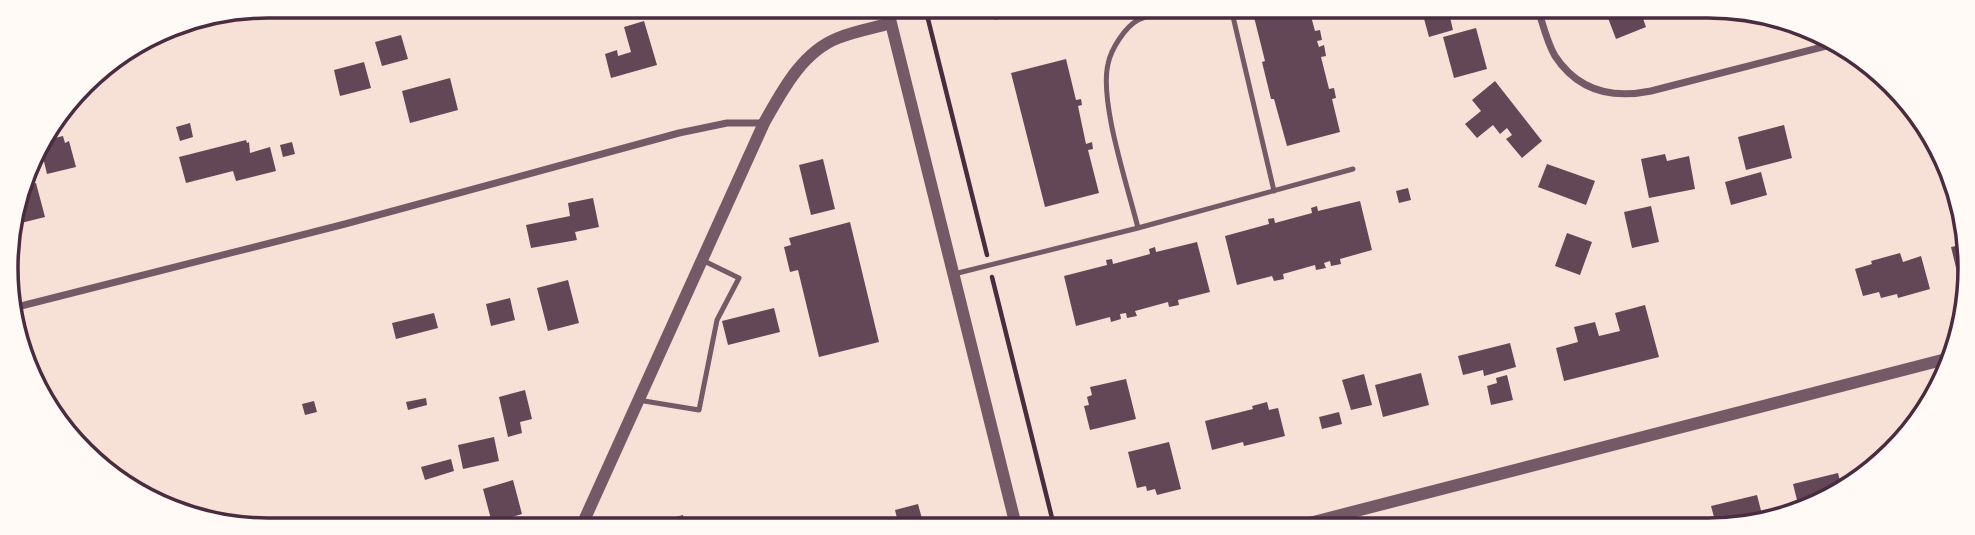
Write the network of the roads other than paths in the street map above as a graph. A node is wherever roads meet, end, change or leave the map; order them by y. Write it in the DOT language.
graph roads {
  1 [pos="890,18"];
  2 [pos="1145,18"];
  3 [pos="1233,18"];
  4 [pos="1541,18"];
  5 [pos="891,23"];
  6 [pos="1824,46"];
  7 [pos="764,123"];
  8 [pos="1353,170"];
  9 [pos="1274,191"];
  10 [pos="1138,228"];
  11 [pos="702,260"];
  12 [pos="954,274"];
  13 [pos="21,306"];
  14 [pos="1939,361"];
  15 [pos="638,400"];
  16 [pos="586,518"];
  17 [pos="1014,518"];
  18 [pos="1329,518"];
  1 -- 5 [label="street"];
  2 -- 10 [label="lane"];
  3 -- 9 [label="lane"];
  4 -- 6 [label="street"];
  5 -- 7 [label="street"];
  5 -- 12 [label="street"];
  7 -- 11 [label="street"];
  7 -- 13 [label="street"];
  8 -- 9 [label="lane"];
  9 -- 10 [label="lane"];
  10 -- 12 [label="lane"];
  11 -- 15 [label="street"];
  11 -- 15 [label="lane"];
  12 -- 17 [label="street"];
  14 -- 18 [label="street"];
  15 -- 16 [label="street"];
}
